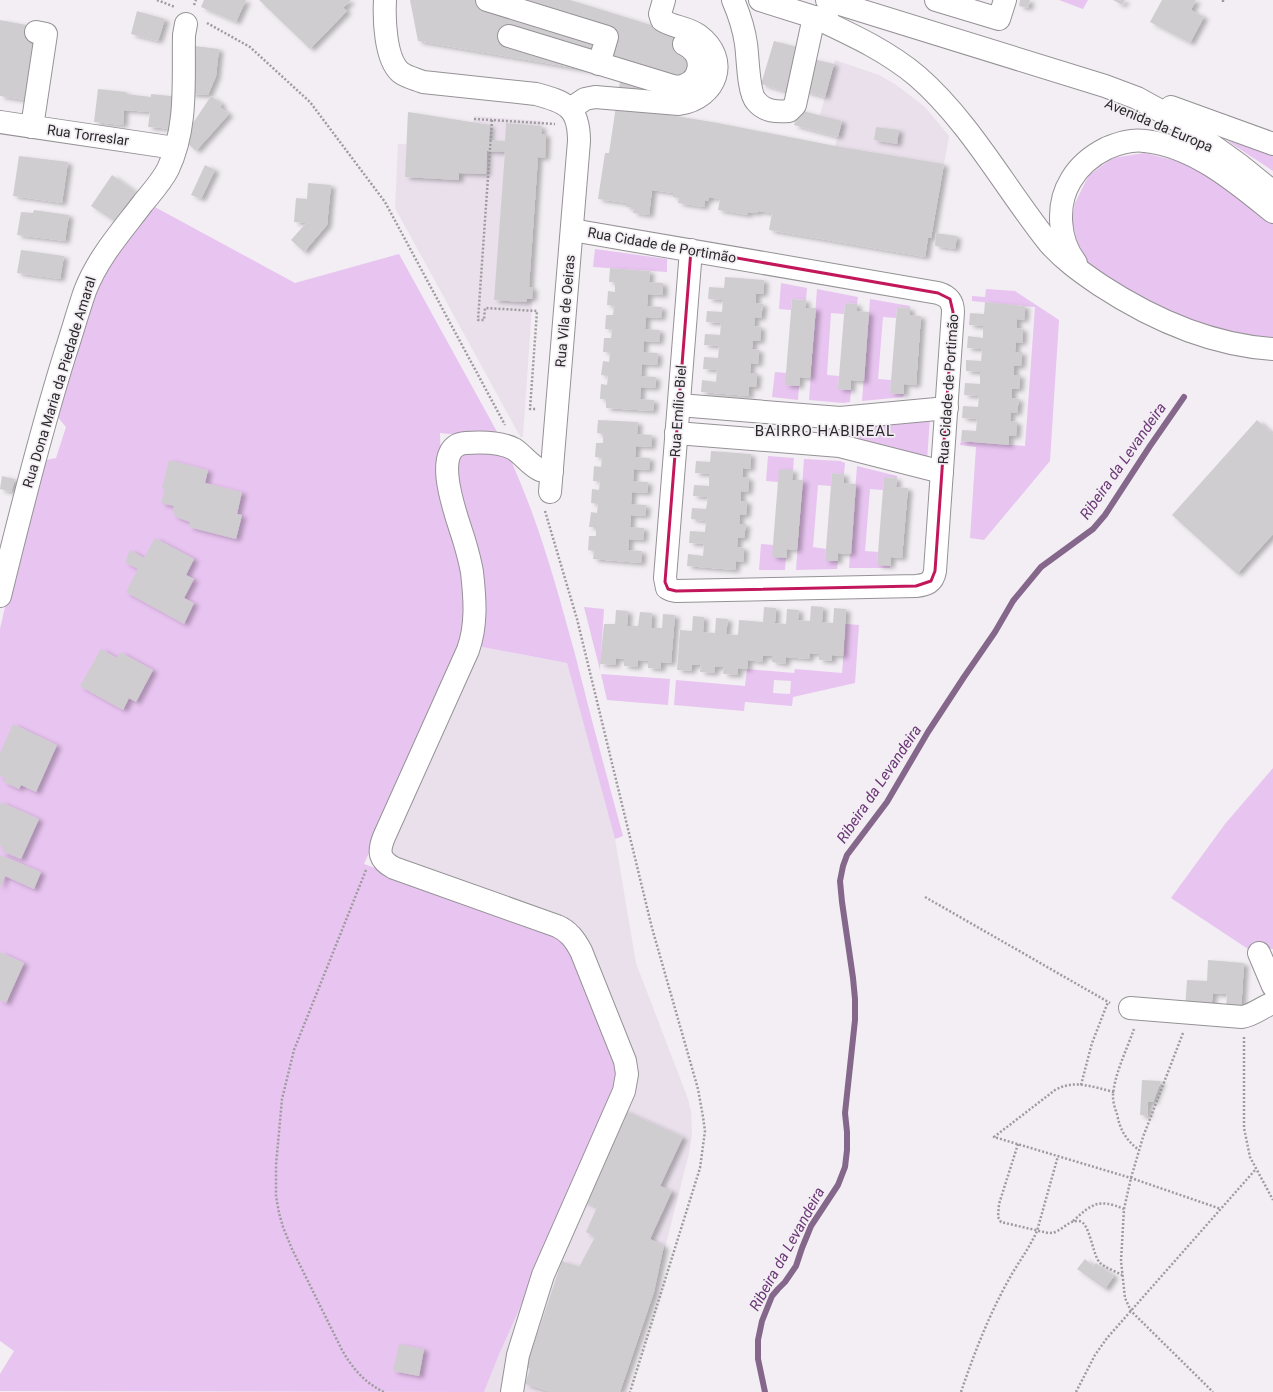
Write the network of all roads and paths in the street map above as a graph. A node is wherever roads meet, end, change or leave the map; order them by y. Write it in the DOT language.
graph roads {
  1 [pos="157,0"];
  2 [pos="487,0"];
  3 [pos="664,0"];
  4 [pos="733,0"];
  5 [pos="760,0"];
  6 [pos="828,0"];
  7 [pos="936,0"];
  8 [pos="383,4"];
  9 [pos="1002,10"];
  10 [pos="814,17"];
  11 [pos="189,18"];
  12 [pos="36,32"];
  13 [pos="508,36"];
  14 [pos="684,44"];
  15 [pos="599,64"];
  16 [pos="1105,86"];
  17 [pos="570,109"];
  18 [pos="474,119"];
  19 [pos="492,120"];
  20 [pos="0,122"];
  21 [pos="555,124"];
  22 [pos="32,127"];
  23 [pos="1273,144"];
  24 [pos="175,148"];
  25 [pos="1220,152"];
  26 [pos="1273,192"];
  27 [pos="1273,212"];
  28 [pos="572,230"];
  29 [pos="690,250"];
  30 [pos="1098,284"];
  31 [pos="1273,349"];
  32 [pos="679,405"];
  33 [pos="947,408"];
  34 [pos="557,411"];
  35 [pos="506,426"];
  36 [pos="676,433"];
  37 [pos="942,472"];
  38 [pos="549,490"];
  39 [pos="665,573"];
  40 [pos="0,596"];
  41 [pos="380,853"];
  42 [pos="925,897"];
  43 [pos="1259,954"];
  44 [pos="1273,986"];
  45 [pos="1108,1002"];
  46 [pos="1273,1003"];
  47 [pos="1136,1009"];
  48 [pos="1190,1014"];
  49 [pos="1244,1016"];
  50 [pos="1081,1085"];
  51 [pos="1114,1092"];
  52 [pos="1018,1144"];
  53 [pos="1139,1150"];
  54 [pos="1058,1156"];
  55 [pos="1256,1169"];
  56 [pos="1131,1178"];
  57 [pos="1273,1200"];
  58 [pos="1124,1209"];
  59 [pos="1221,1209"];
  60 [pos="1072,1222"];
  61 [pos="1036,1231"];
  62 [pos="1122,1275"];
  63 [pos="1131,1311"];
  64 [pos="384,1392"];
  65 [pos="512,1392"];
  66 [pos="630,1392"];
  67 [pos="961,1392"];
  68 [pos="1076,1392"];
  69 [pos="1212,1392"];
  1 -- 11 [label="path"];
  2 -- 15 [label="street"];
  3 -- 17 [label="street"];
  4 -- 10 [label="street"];
  5 -- 10 [label="street, Avenida da Europa"];
  6 -- 16 [label="street, Avenida da Europa"];
  7 -- 9 [label="street"];
  8 -- 17 [label="street"];
  10 -- 25 [label="street, Avenida da Europa"];
  10 -- 30 [label="street"];
  11 -- 24 [label="street, Rua Dona Maria da Piedade Amaral"];
  11 -- 35 [label="path"];
  12 -- 22 [label="street"];
  13 -- 15 [label="street"];
  14 -- 15 [label="street"];
  16 -- 23 [label="street"];
  16 -- 25 [label="street, Avenida da Europa"];
  17 -- 28 [label="street, Rua Vila de Oeiras"];
  18 -- 19 [label="path"];
  19 -- 21 [label="path"];
  19 -- 34 [label="path"];
  20 -- 22 [label="street, Rua Torreslar"];
  22 -- 24 [label="street, Rua Torreslar"];
  24 -- 40 [label="street, Rua Dona Maria da Piedade Amaral"];
  25 -- 26 [label="street"];
  27 -- 30 [label="street"];
  28 -- 29 [label="street, Rua Cidade de Portimão"];
  28 -- 34 [label="street, Rua Vila de Oeiras"];
  29 -- 32 [label="street, Rua Emílio Biel"];
  29 -- 33 [label="street, Rua Cidade de Portimão"];
  30 -- 31 [label="street"];
  32 -- 33 [label="street"];
  32 -- 36 [label="street, Rua Emílio Biel"];
  33 -- 37 [label="street, Rua Cidade de Portimão"];
  34 -- 38 [label="street, Rua Vila de Oeiras"];
  36 -- 37 [label="street"];
  36 -- 39 [label="street, Rua Emílio Biel"];
  37 -- 39 [label="street, Rua Cidade de Portimão"];
  38 -- 41 [label="street"];
  38 -- 66 [label="path"];
  41 -- 64 [label="path"];
  41 -- 65 [label="street"];
  42 -- 45 [label="path"];
  43 -- 44 [label="street"];
  45 -- 47 [label="path"];
  45 -- 50 [label="path"];
  46 -- 49 [label="street"];
  47 -- 48 [label="street"];
  47 -- 51 [label="path"];
  48 -- 49 [label="street"];
  48 -- 53 [label="path"];
  49 -- 55 [label="path"];
  50 -- 51 [label="path"];
  50 -- 52 [label="path"];
  51 -- 53 [label="path"];
  52 -- 54 [label="path"];
  52 -- 61 [label="path"];
  53 -- 56 [label="path"];
  54 -- 56 [label="path"];
  54 -- 61 [label="path"];
  55 -- 57 [label="path"];
  55 -- 59 [label="path"];
  56 -- 58 [label="path"];
  56 -- 59 [label="path"];
  58 -- 60 [label="path"];
  58 -- 62 [label="path"];
  59 -- 63 [label="path"];
  60 -- 61 [label="path"];
  60 -- 62 [label="path"];
  61 -- 67 [label="path"];
  62 -- 63 [label="path"];
  63 -- 68 [label="path"];
  63 -- 69 [label="path"];
}
